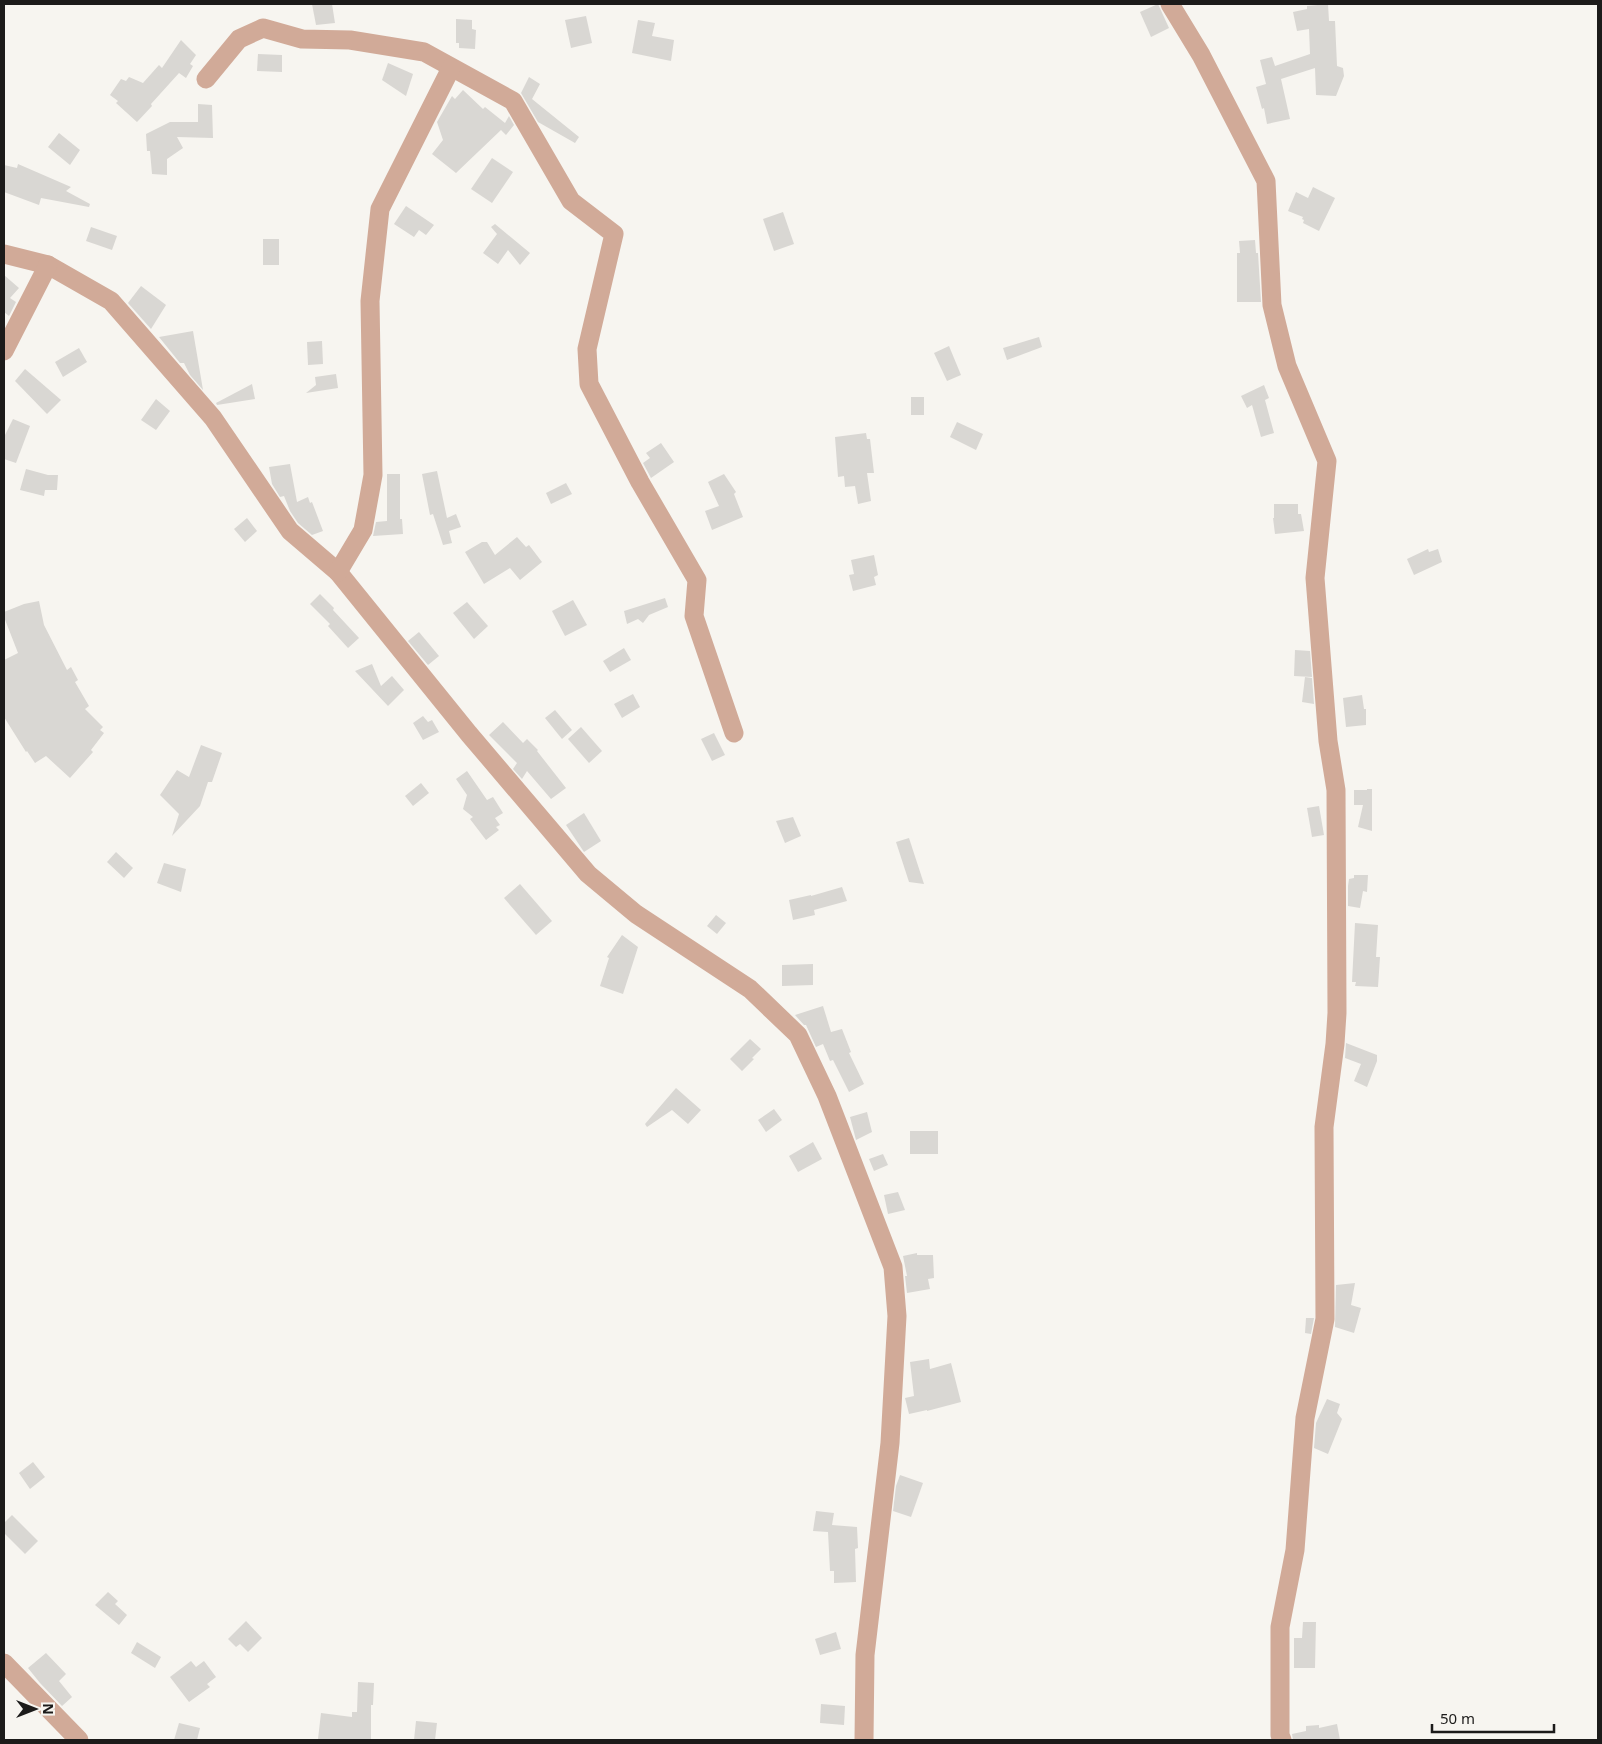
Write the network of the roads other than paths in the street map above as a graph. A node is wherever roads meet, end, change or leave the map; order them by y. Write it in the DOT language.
graph roads {
  1 [pos="1170,4"];
  2 [pos="451,68"];
  3 [pos="206,79"];
  4 [pos="4,254"];
  5 [pos="48,265"];
  6 [pos="4,351"];
  7 [pos="338,572"];
  8 [pos="734,733"];
  9 [pos="4,1663"];
  10 [pos="79,1740"];
  11 [pos="864,1740"];
  12 [pos="1282,1740"];
  1 -- 12 [label="street"];
  2 -- 3 [label="street"];
  2 -- 7 [label="street"];
  2 -- 8 [label="street"];
  4 -- 5 [label="street"];
  5 -- 6 [label="street"];
  5 -- 7 [label="street"];
  7 -- 11 [label="street"];
  9 -- 10 [label="street"];
}
